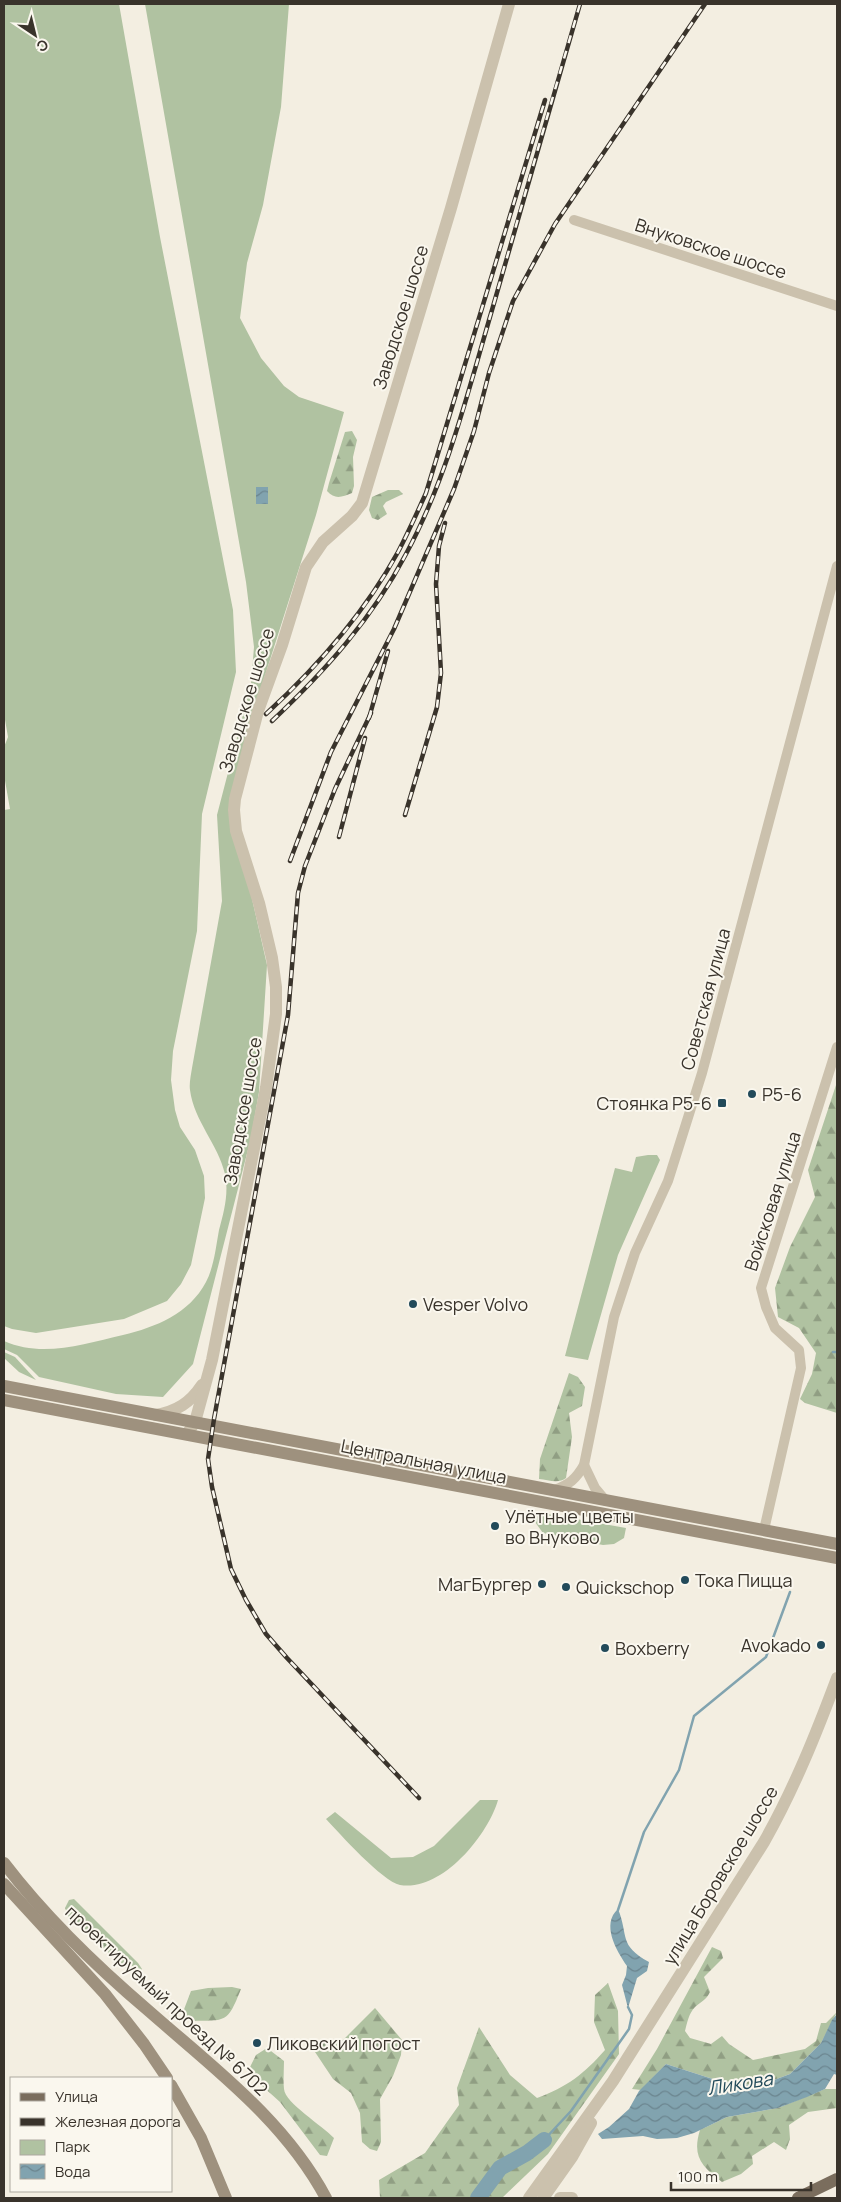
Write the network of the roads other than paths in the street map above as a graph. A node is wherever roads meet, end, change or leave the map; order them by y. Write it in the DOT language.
graph roads {
  1 [pos="509,4"];
  2 [pos="574,220"];
  3 [pos="837,306"];
  4 [pos="837,566"];
  5 [pos="837,1047"];
  6 [pos="208,1376"];
  7 [pos="4,1386"];
  8 [pos="4,1400"];
  9 [pos="156,1415"];
  10 [pos="195,1422"];
  11 [pos="185,1434"];
  12 [pos="584,1465"];
  13 [pos="553,1490"];
  14 [pos="606,1500"];
  15 [pos="764,1530"];
  16 [pos="837,1544"];
  17 [pos="837,1558"];
  18 [pos="837,1678"];
  19 [pos="4,1862"];
  20 [pos="4,1884"];
  21 [pos="166,2077"];
  22 [pos="613,2081"];
  23 [pos="172,2087"];
  24 [pos="837,2179"];
  25 [pos="226,2198"];
  26 [pos="326,2198"];
  27 [pos="528,2198"];
  28 [pos="543,2198"];
  29 [pos="560,2198"];
  30 [pos="572,2198"];
  31 [pos="798,2198"];
  1 -- 6 [label="street, Заводское шоссе"];
  2 -- 3 [label="street, Внуковское шоссе"];
  4 -- 12 [label="street, Советская улица"];
  5 -- 15 [label="street, Войсковая улица"];
  6 -- 9 [label="street"];
  6 -- 10 [label="street, Заводское шоссе"];
  7 -- 9 [label="main road, Центральная улица"];
  8 -- 11 [label="main road, Центральная улица"];
  9 -- 10 [label="main road, Центральная улица"];
  10 -- 11 [label="street, Заводское шоссе"];
  10 -- 13 [label="main road, Центральная улица"];
  11 -- 17 [label="main road, Центральная улица"];
  12 -- 13 [label="street, Советская улица"];
  12 -- 14 [label="street"];
  13 -- 14 [label="main road, Центральная улица"];
  14 -- 15 [label="main road, Центральная улица"];
  15 -- 16 [label="main road, Центральная улица"];
  18 -- 22 [label="street, улица Боровское шоссе"];
  19 -- 26 [label="main road, проектируемый проезд № 6702"];
  20 -- 21 [label="main road, проектируемый проезд № 6702"];
  22 -- 27 [label="street"];
  22 -- 28 [label="street"];
  23 -- 25 [label="main road"];
  24 -- 31 [label="main road"];
  29 -- 30 [label="street"];
}
